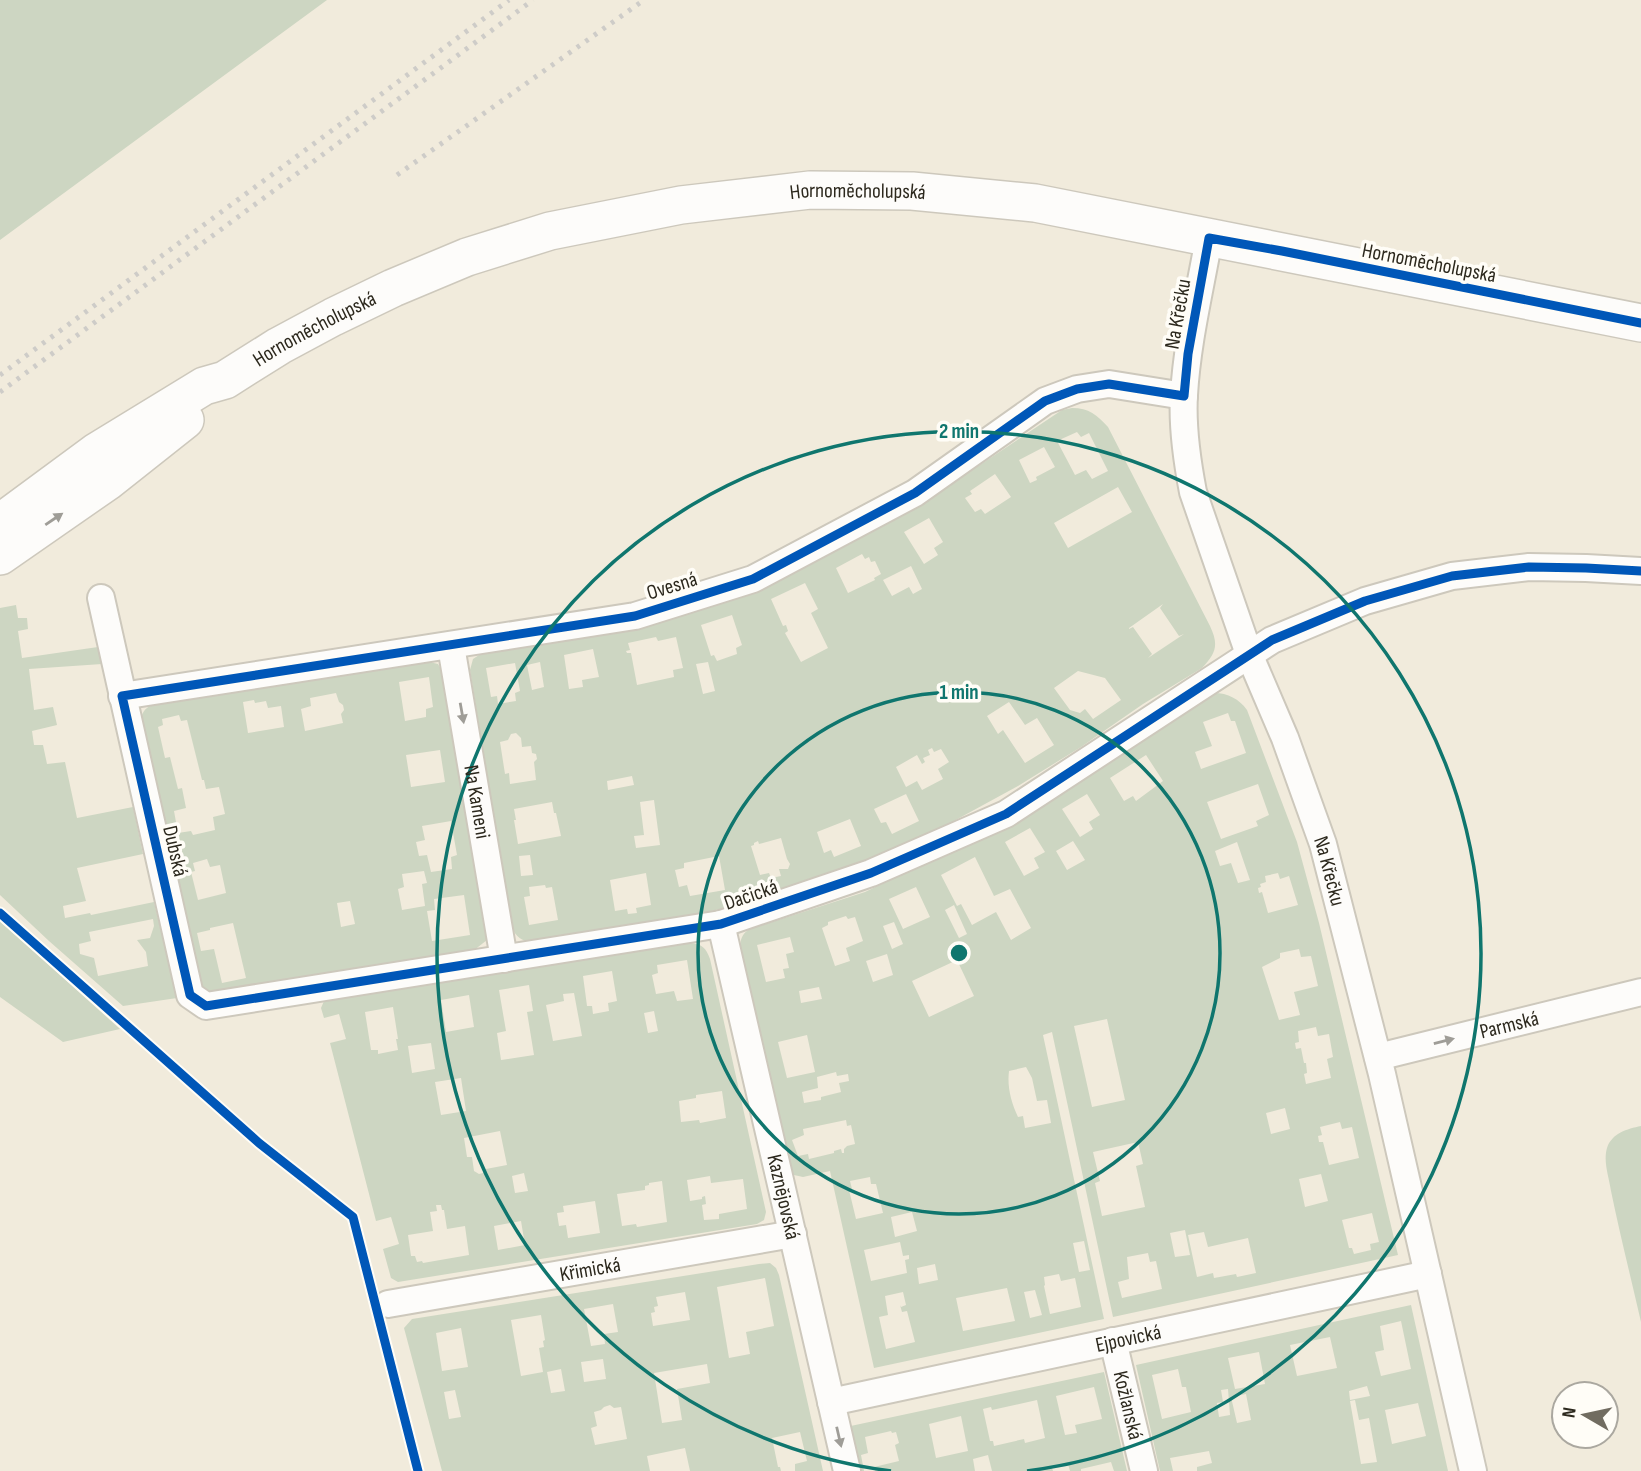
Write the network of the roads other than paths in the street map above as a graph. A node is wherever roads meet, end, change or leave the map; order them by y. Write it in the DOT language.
graph roads {
  1 [pos="1209,239"];
  2 [pos="1641,323"];
  3 [pos="225,380"];
  4 [pos="1184,396"];
  5 [pos="0,523"];
  6 [pos="0,556"];
  7 [pos="1641,571"];
  8 [pos="101,598"];
  9 [pos="451,646"];
  10 [pos="1249,654"];
  11 [pos="122,696"];
  12 [pos="721,923"];
  13 [pos="503,959"];
  14 [pos="1641,992"];
  15 [pos="206,1006"];
  16 [pos="1378,1056"];
  17 [pos="793,1234"];
  18 [pos="1428,1274"];
  19 [pos="387,1304"];
  20 [pos="1113,1341"];
  21 [pos="831,1402"];
  22 [pos="847,1471"];
  23 [pos="1144,1471"];
  24 [pos="1473,1471"];
  1 -- 2 [label="street, Hornoměcholupská"];
  1 -- 3 [label="street, Hornoměcholupská"];
  1 -- 4 [label="street, Na Křečku"];
  3 -- 5 [label="street, Hornoměcholupská"];
  6 -- 3 [label="street, Hornoměcholupská, one-way"];
  4 -- 9 [label="street, Ovesná"];
  4 -- 10 [label="street, Na Křečku"];
  7 -- 10 [label="street, Dačická"];
  8 -- 11 [label="street, Dubská"];
  9 -- 11 [label="street, Ovesná"];
  9 -- 13 [label="street, Na Kameni, one-way"];
  10 -- 12 [label="street, Dačická"];
  10 -- 16 [label="street, Na Křečku"];
  11 -- 15 [label="street, Dubská"];
  12 -- 13 [label="street, Dačická"];
  12 -- 17 [label="street, Kaznějovská"];
  13 -- 15 [label="street, Dačická"];
  16 -- 14 [label="street, Parmská, one-way"];
  16 -- 18 [label="street, Na Křečku"];
  17 -- 19 [label="street, Křimická"];
  17 -- 21 [label="street, Kaznějovská"];
  18 -- 20 [label="street, Ejpovická"];
  18 -- 24 [label="street, Na Křečku"];
  20 -- 21 [label="street, Ejpovická"];
  20 -- 23 [label="street, Kožlanská"];
  21 -- 22 [label="street, Kaznějovská, one-way"];
}
